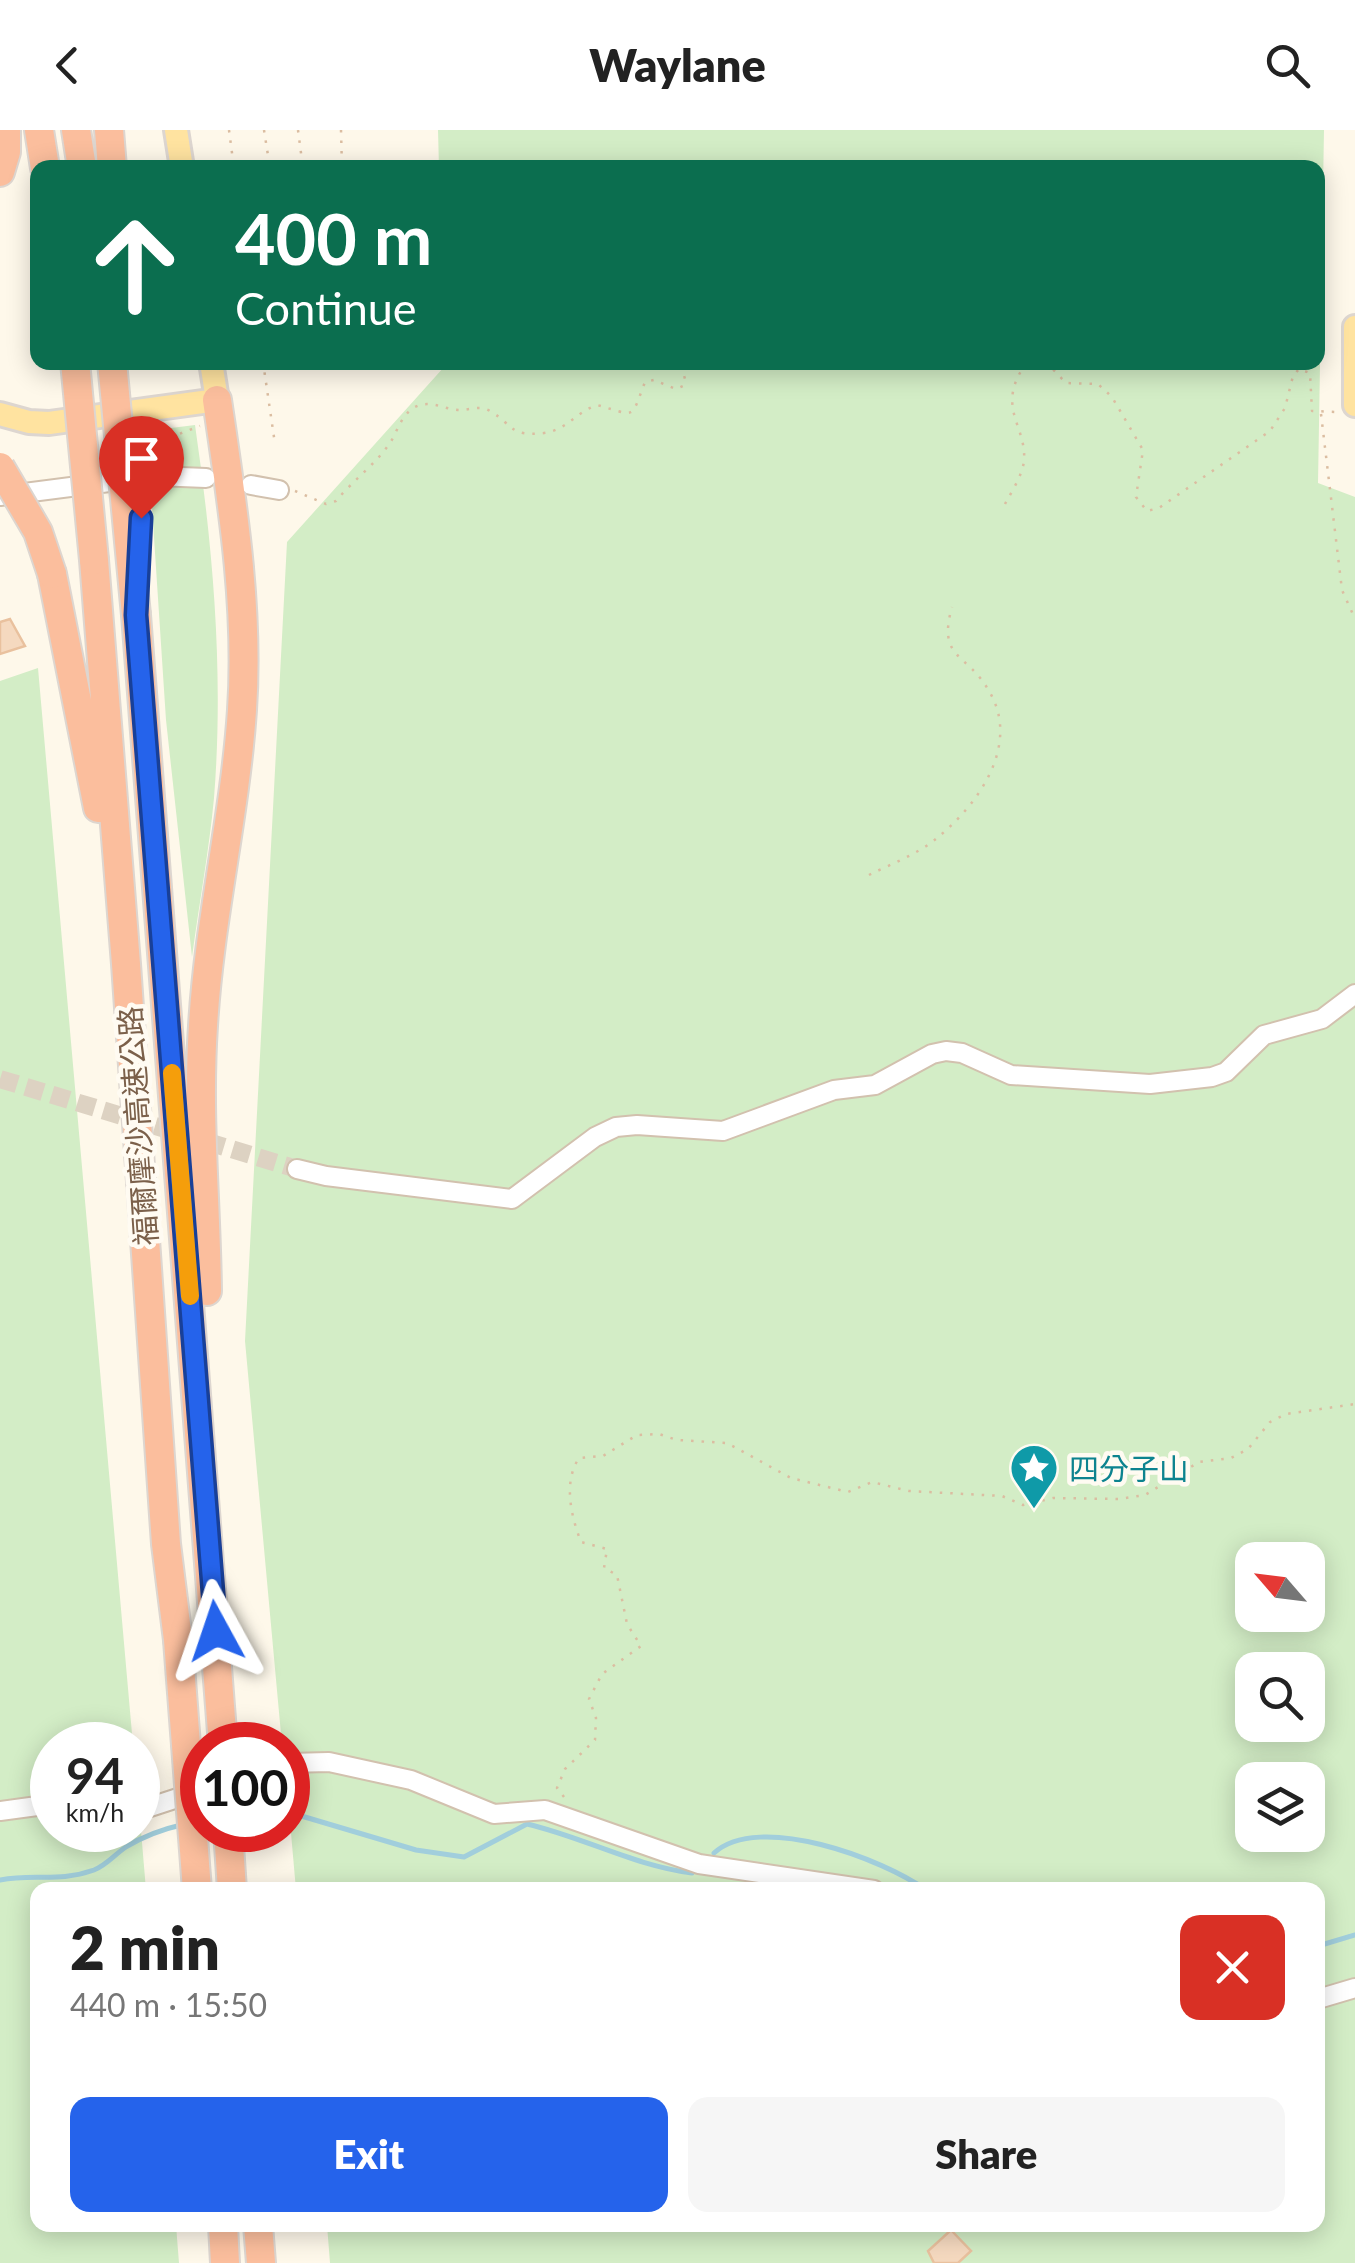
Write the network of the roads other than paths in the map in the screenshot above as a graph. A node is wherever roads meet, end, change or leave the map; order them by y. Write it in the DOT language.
graph roads {
  1 [pos="6,130"];
  2 [pos="39,130"];
  3 [pos="76,130"];
  4 [pos="108,130"];
  5 [pos="176,130"];
  6 [pos="44,160"];
  7 [pos="81,160"];
  8 [pos="111,160"];
  9 [pos="181,160"];
  10 [pos="0,172"];
  11 [pos="1355,327"];
  12 [pos="77,370"];
  13 [pos="113,370"];
  14 [pos="129,370"];
  15 [pos="213,370"];
  16 [pos="217,400"];
  17 [pos="1347,408"];
  18 [pos="0,414"];
  19 [pos="0,467"];
  20 [pos="206,478"];
  21 [pos="250,485"];
  22 [pos="278,490"];
  23 [pos="0,496"];
  24 [pos="136,615"];
  25 [pos="126,964"];
  26 [pos="1355,994"];
  27 [pos="297,1169"];
  28 [pos="207,1513"];
  29 [pos="222,1722"];
  30 [pos="310,1762"];
  31 [pos="30,1807"];
  32 [pos="0,1811"];
  33 [pos="229,1852"];
  34 [pos="197,1882"];
  35 [pos="231,1882"];
  36 [pos="820,1882"];
  37 [pos="1355,1988"];
  38 [pos="1325,1996"];
  39 [pos="223,2232"];
  40 [pos="259,2232"];
  41 [pos="225,2263"];
  42 [pos="261,2263"];
  1 -- 10 [label="highway"];
  2 -- 6 [label="highway"];
  3 -- 7 [label="highway"];
  4 -- 8 [label="highway"];
  5 -- 9 [label="main road"];
  11 -- 17 [label="main road"];
  12 -- 25 [label="highway, 福爾摩沙高速公路, bridge"];
  13 -- 24 [label="highway, 福爾摩沙高速公路, bridge"];
  14 -- 24 [label="highway, bridge"];
  15 -- 16 [label="main road"];
  16 -- 18 [label="main road"];
  16 -- 28 [label="highway"];
  19 -- 25 [label="highway, bridge"];
  20 -- 23 [label="lane"];
  21 -- 22 [label="lane"];
  24 -- 28 [label="highway, 福爾摩沙高速公路"];
  25 -- 34 [label="highway, 福爾摩沙高速公路, bridge"];
  26 -- 27 [label="lane"];
  28 -- 29 [label="highway, 福爾摩沙高速公路"];
  30 -- 36 [label="lane"];
  31 -- 32 [label="lane"];
  33 -- 35 [label="highway"];
  37 -- 38 [label="lane"];
  39 -- 41 [label="highway"];
  40 -- 42 [label="highway"];
}
